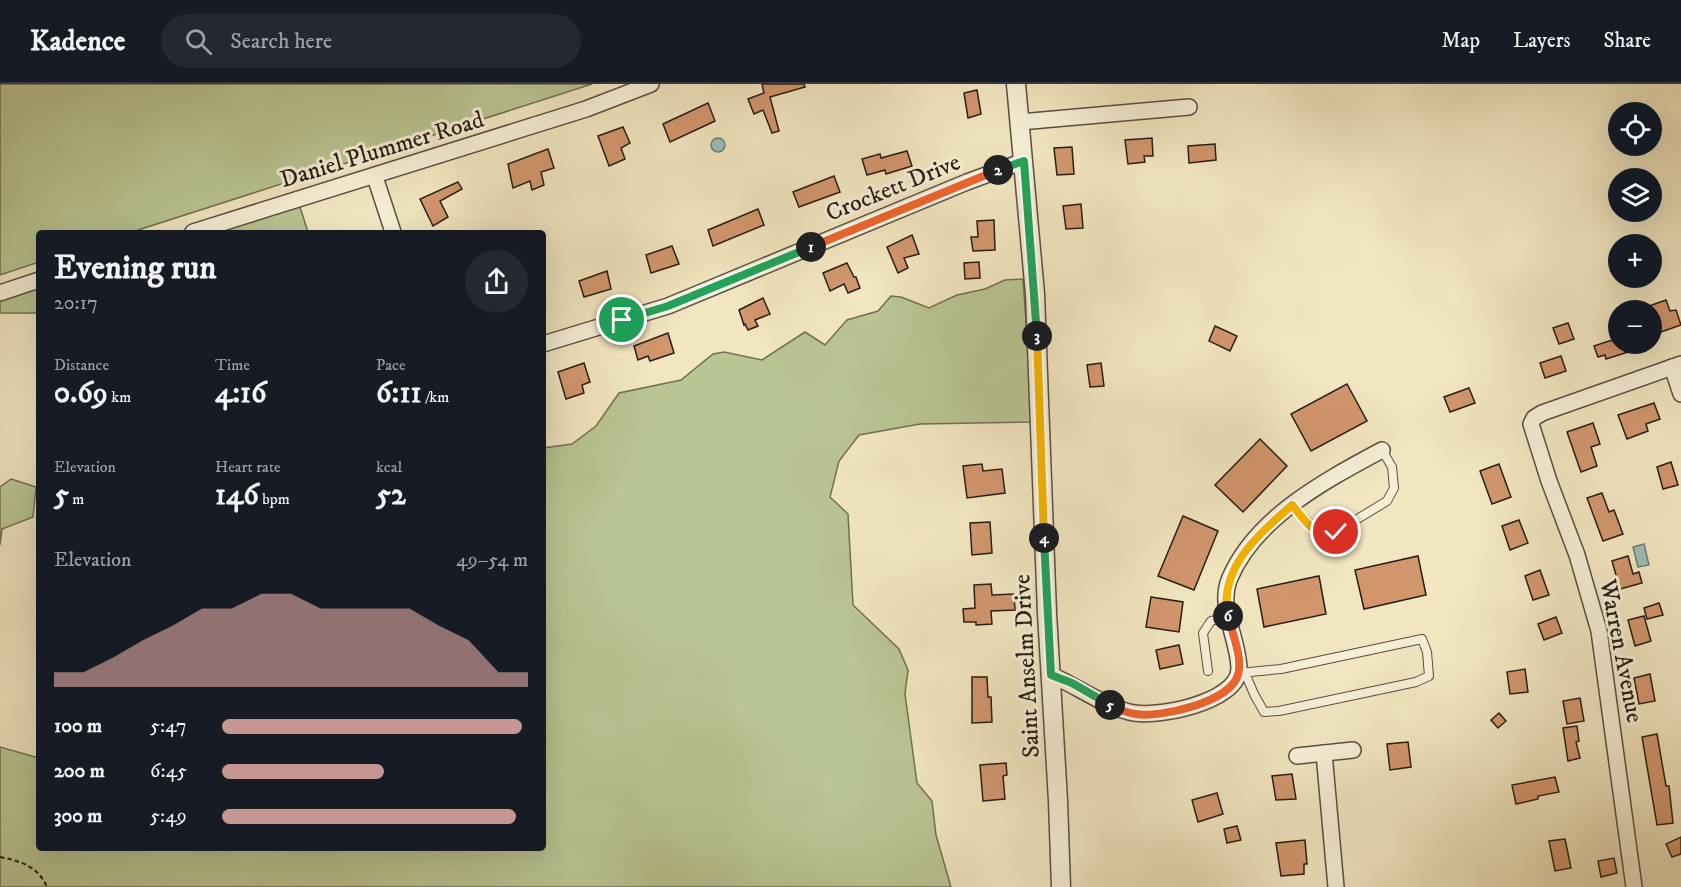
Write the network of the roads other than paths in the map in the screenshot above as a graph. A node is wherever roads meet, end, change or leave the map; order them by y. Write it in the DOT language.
graph roads {
  1 [pos="651,84"];
  2 [pos="1016,84"];
  3 [pos="1189,107"];
  4 [pos="1020,122"];
  5 [pos="1024,161"];
  6 [pos="375,177"];
  7 [pos="200,230"];
  8 [pos="392,230"];
  9 [pos="36,281"];
  10 [pos="0,292"];
  11 [pos="546,343"];
  12 [pos="1676,365"];
  13 [pos="1681,394"];
  14 [pos="1382,450"];
  15 [pos="1292,505"];
  16 [pos="1228,616"];
  17 [pos="1208,671"];
  18 [pos="1242,673"];
  19 [pos="1051,675"];
  20 [pos="1353,750"];
  21 [pos="1324,753"];
  22 [pos="1297,756"];
  23 [pos="1061,887"];
  24 [pos="1336,887"];
  25 [pos="1634,887"];
  1 -- 6 [label="street, Daniel Plummer Road"];
  2 -- 4 [label="street, Saint Anselm Drive"];
  3 -- 4 [label="street"];
  4 -- 5 [label="street, Saint Anselm Drive"];
  5 -- 11 [label="street, Crockett Drive"];
  5 -- 19 [label="street, Saint Anselm Drive"];
  6 -- 7 [label="street, Daniel Plummer Road"];
  6 -- 8 [label="street"];
  9 -- 10 [label="street"];
  12 -- 13 [label="street"];
  12 -- 25 [label="street, Warren Avenue"];
  14 -- 15 [label="street"];
  14 -- 15 [label="lane"];
  15 -- 16 [label="street"];
  16 -- 17 [label="lane"];
  16 -- 18 [label="street"];
  18 -- 18 [label="lane"];
  18 -- 19 [label="street"];
  19 -- 23 [label="street, Saint Anselm Drive"];
  20 -- 21 [label="street"];
  21 -- 22 [label="street"];
  21 -- 24 [label="street"];
}
